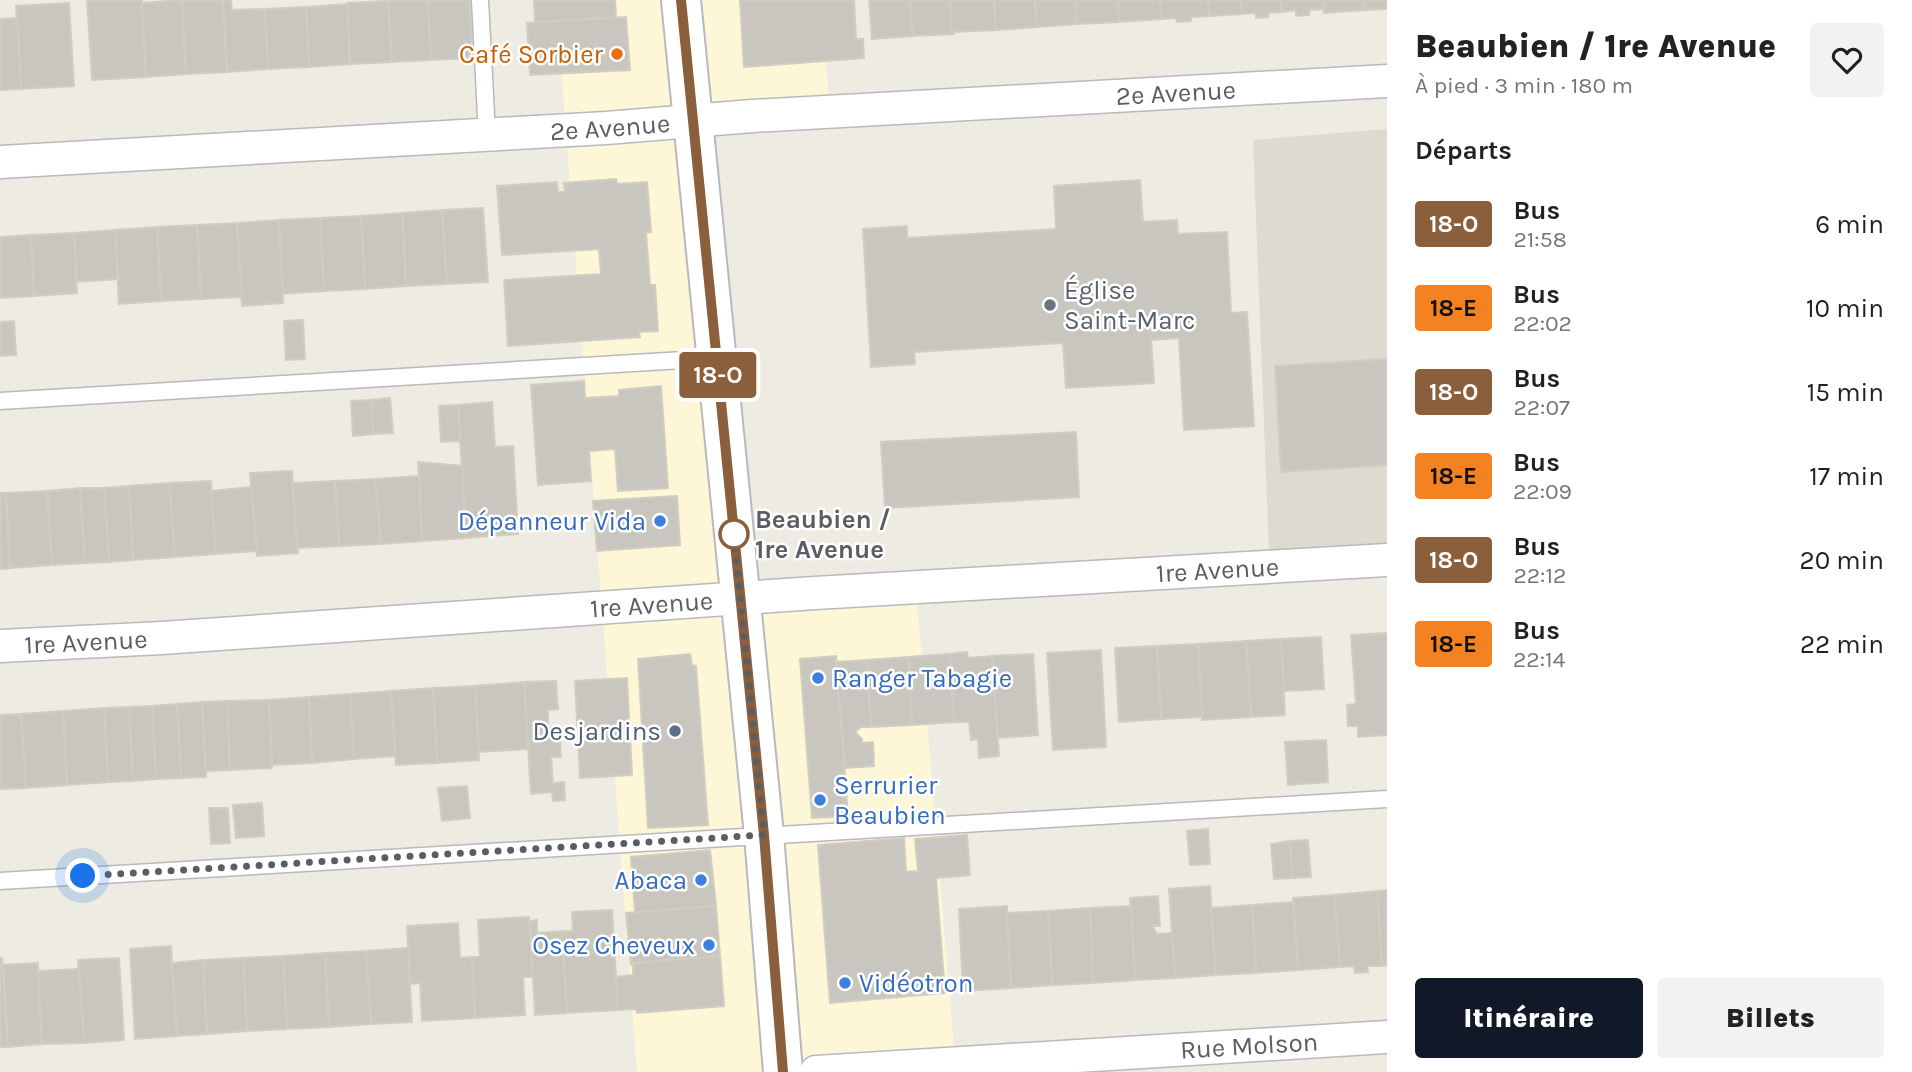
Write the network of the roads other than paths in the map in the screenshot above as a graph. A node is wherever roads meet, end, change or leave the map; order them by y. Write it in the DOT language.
graph roads {
  1 [pos="480,0"];
  2 [pos="681,0"];
  3 [pos="1387,81"];
  4 [pos="692,120"];
  5 [pos="487,135"];
  6 [pos="0,162"];
  7 [pos="717,358"];
  8 [pos="0,401"];
  9 [pos="1387,560"];
  10 [pos="741,598"];
  11 [pos="0,646"];
  12 [pos="1387,799"];
  13 [pos="764,835"];
  14 [pos="0,881"];
  15 [pos="1387,1037"];
  16 [pos="783,1072"];
  17 [pos="816,1072"];
  1 -- 5 [label="lane"];
  2 -- 4 [label="street"];
  3 -- 4 [label="street, 2e Avenue"];
  4 -- 5 [label="street, 2e Avenue"];
  4 -- 7 [label="street"];
  5 -- 6 [label="street, 2e Avenue"];
  7 -- 8 [label="lane"];
  7 -- 10 [label="street"];
  9 -- 10 [label="street, 1re Avenue"];
  10 -- 11 [label="street, 1re Avenue"];
  10 -- 13 [label="street"];
  12 -- 13 [label="lane"];
  13 -- 14 [label="lane"];
  13 -- 16 [label="street"];
  15 -- 17 [label="street, Rue Molson"];
}
